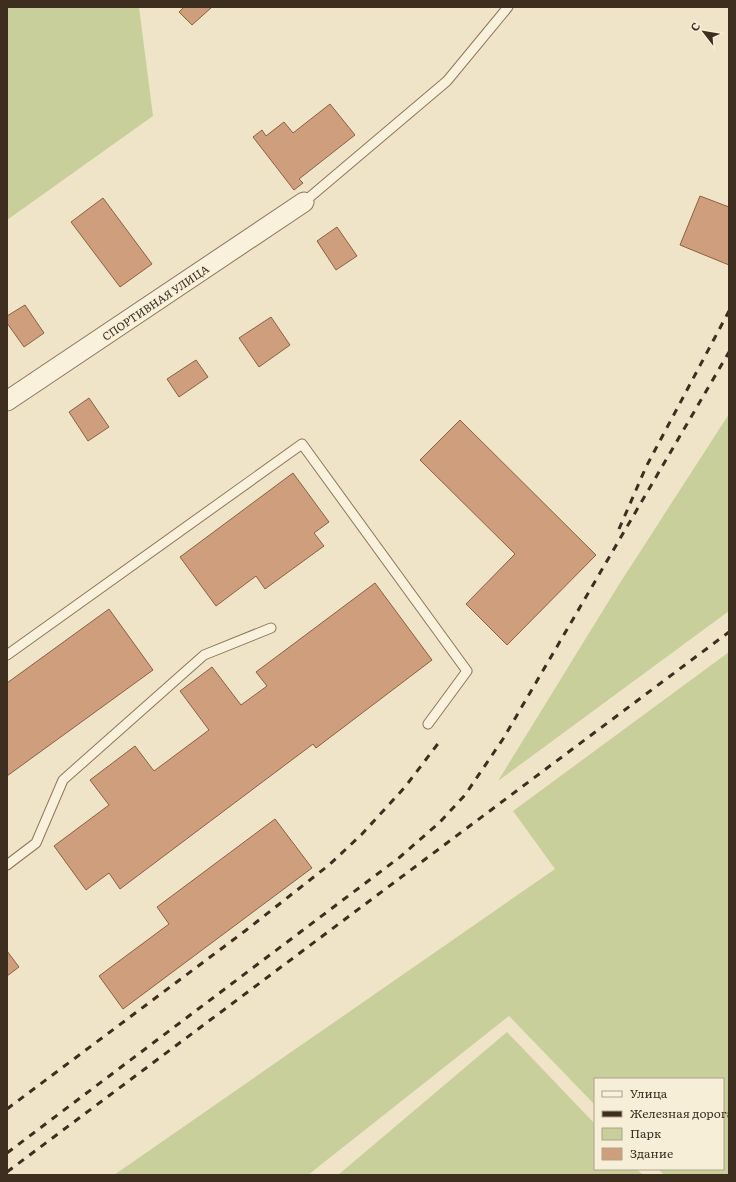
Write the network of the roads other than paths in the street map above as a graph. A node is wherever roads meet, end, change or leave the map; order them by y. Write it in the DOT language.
graph roads {
  1 [pos="508,7"];
  2 [pos="304,202"];
  3 [pos="7,401"];
  4 [pos="272,628"];
  5 [pos="7,655"];
  6 [pos="428,724"];
  7 [pos="7,865"];
  1 -- 2 [label="lane"];
  2 -- 3 [label="street, СПОРТИВНАЯ УЛИЦА"];
  4 -- 7 [label="lane"];
  5 -- 6 [label="lane"];
}
